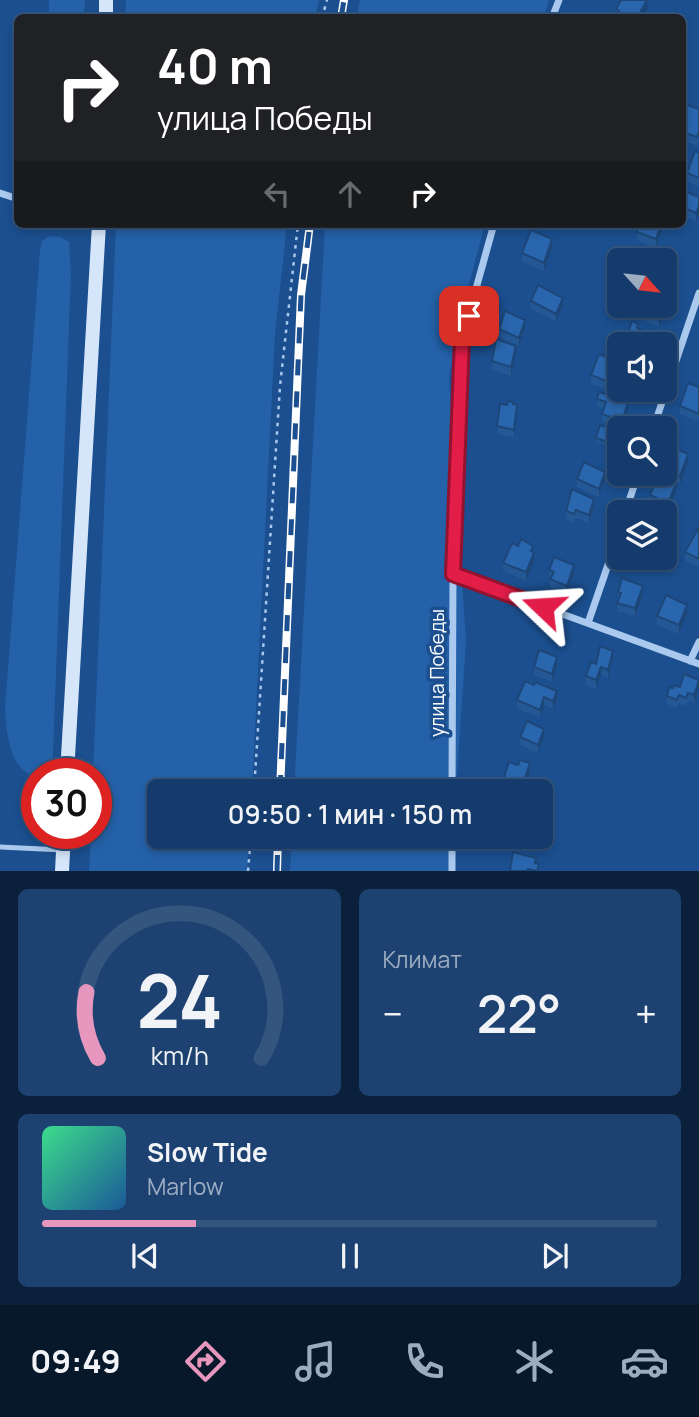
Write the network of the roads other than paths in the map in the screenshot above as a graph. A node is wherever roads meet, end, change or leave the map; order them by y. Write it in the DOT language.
graph roads {
  1 [pos="99,228"];
  2 [pos="493,228"];
  3 [pos="699,293"];
  4 [pos="657,416"];
  5 [pos="607,568"];
  6 [pos="453,574"];
  7 [pos="588,623"];
  8 [pos="699,642"];
  9 [pos="690,661"];
  10 [pos="699,664"];
  11 [pos="68,758"];
  12 [pos="452,779"];
  13 [pos="0,847"];
  14 [pos="452,849"];
  15 [pos="63,850"];
  16 [pos="62,871"];
  17 [pos="452,871"];
  1 -- 11 [label="street"];
  2 -- 6 [label="street, улица Победы"];
  3 -- 4 [label="street"];
  5 -- 7 [label="street"];
  6 -- 7 [label="street"];
  6 -- 12 [label="street, улица Победы"];
  7 -- 9 [label="street"];
  8 -- 9 [label="street"];
  9 -- 10 [label="street"];
  13 -- 15 [label="lane"];
  14 -- 17 [label="street"];
  15 -- 16 [label="street"];
}
